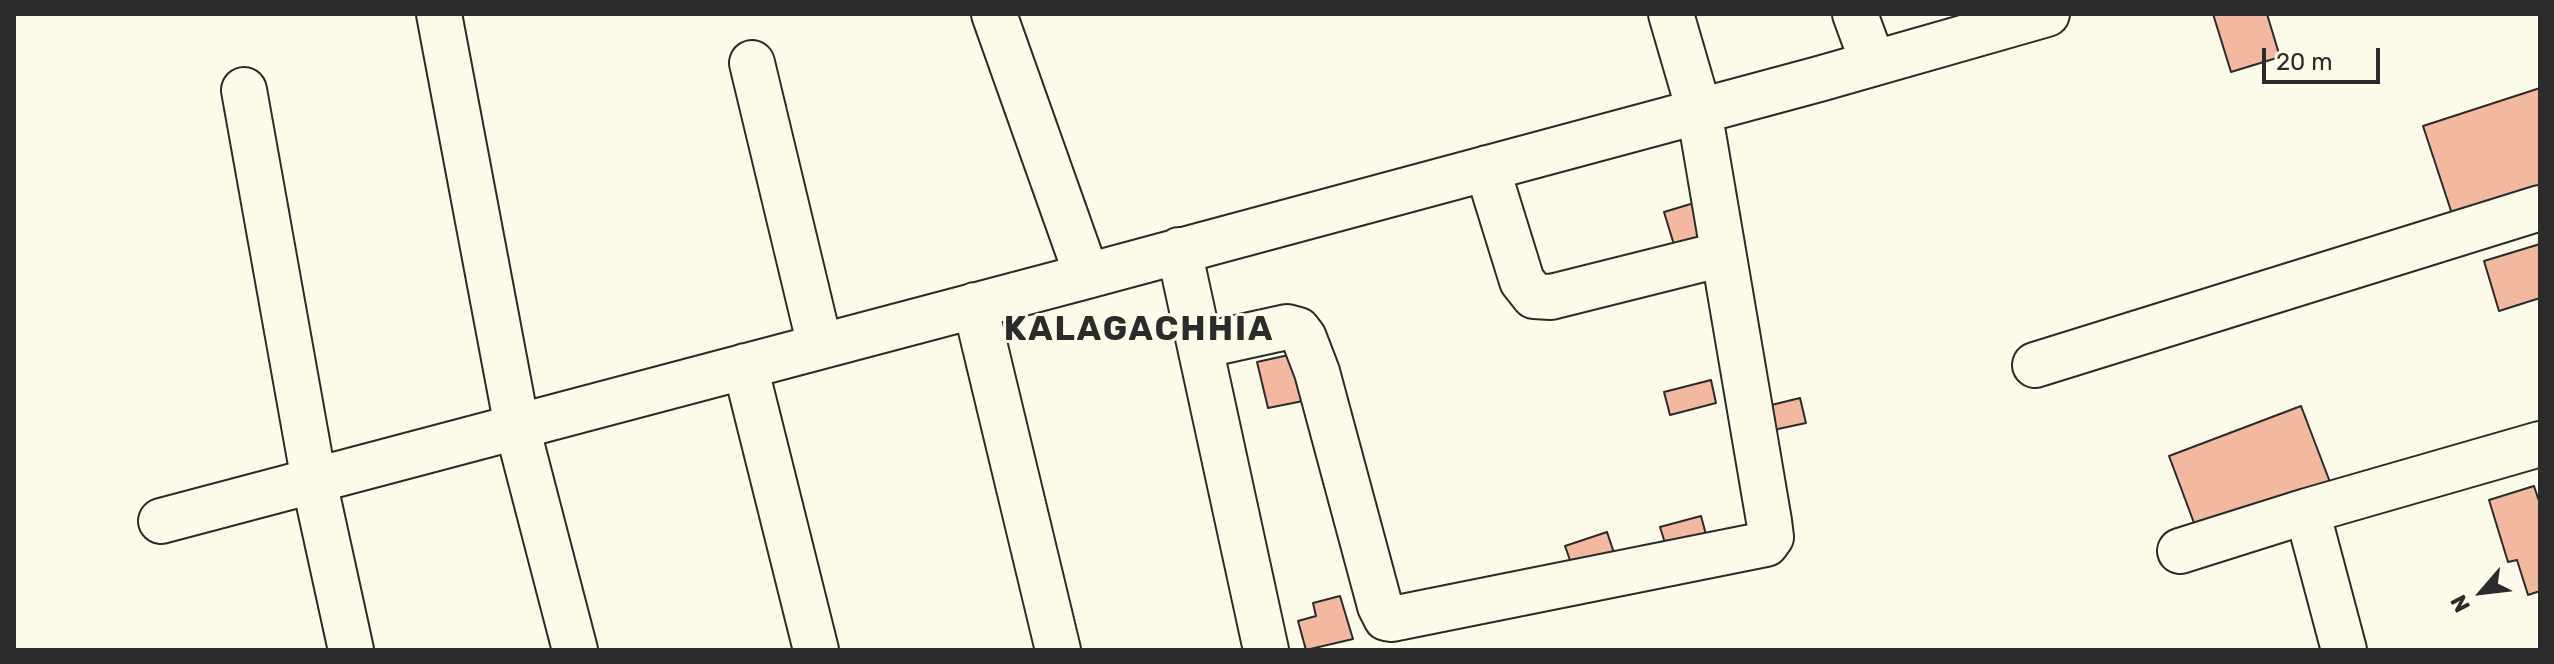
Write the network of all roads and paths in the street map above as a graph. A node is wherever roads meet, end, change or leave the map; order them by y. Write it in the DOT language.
graph roads {
  1 [pos="439,14"];
  2 [pos="994,14"];
  3 [pos="1671,14"];
  4 [pos="1855,14"];
  5 [pos="2047,14"];
  6 [pos="752,63"];
  7 [pos="1873,63"];
  8 [pos="244,90"];
  9 [pos="1699,110"];
  10 [pos="1487,168"];
  11 [pos="2540,208"];
  12 [pos="1179,250"];
  13 [pos="1723,254"];
  14 [pos="1087,276"];
  15 [pos="975,305"];
  16 [pos="820,346"];
  17 [pos="1200,346"];
  18 [pos="2035,365"];
  19 [pos="745,366"];
  20 [pos="517,427"];
  21 [pos="2540,444"];
  22 [pos="314,481"];
  23 [pos="2307,511"];
  24 [pos="161,521"];
  25 [pos="2180,551"];
  26 [pos="351,650"];
  27 [pos="575,650"];
  28 [pos="816,650"];
  29 [pos="1058,650"];
  30 [pos="1266,650"];
  31 [pos="2344,650"];
  1 -- 20 [label="street"];
  2 -- 14 [label="street"];
  3 -- 9 [label="street"];
  4 -- 7 [label="street"];
  5 -- 7 [label="street"];
  6 -- 16 [label="street"];
  7 -- 9 [label="street"];
  8 -- 22 [label="street"];
  9 -- 10 [label="street"];
  9 -- 13 [label="street"];
  10 -- 12 [label="street"];
  10 -- 13 [label="street"];
  11 -- 18 [label="street"];
  12 -- 14 [label="street"];
  12 -- 17 [label="street"];
  13 -- 17 [label="street"];
  14 -- 15 [label="street"];
  15 -- 16 [label="street"];
  15 -- 29 [label="street"];
  16 -- 19 [label="street"];
  17 -- 30 [label="street"];
  19 -- 20 [label="street"];
  19 -- 28 [label="street"];
  20 -- 22 [label="street"];
  20 -- 27 [label="street"];
  21 -- 23 [label="street"];
  22 -- 24 [label="street"];
  22 -- 26 [label="street"];
  23 -- 25 [label="street"];
  23 -- 31 [label="street"];
}
